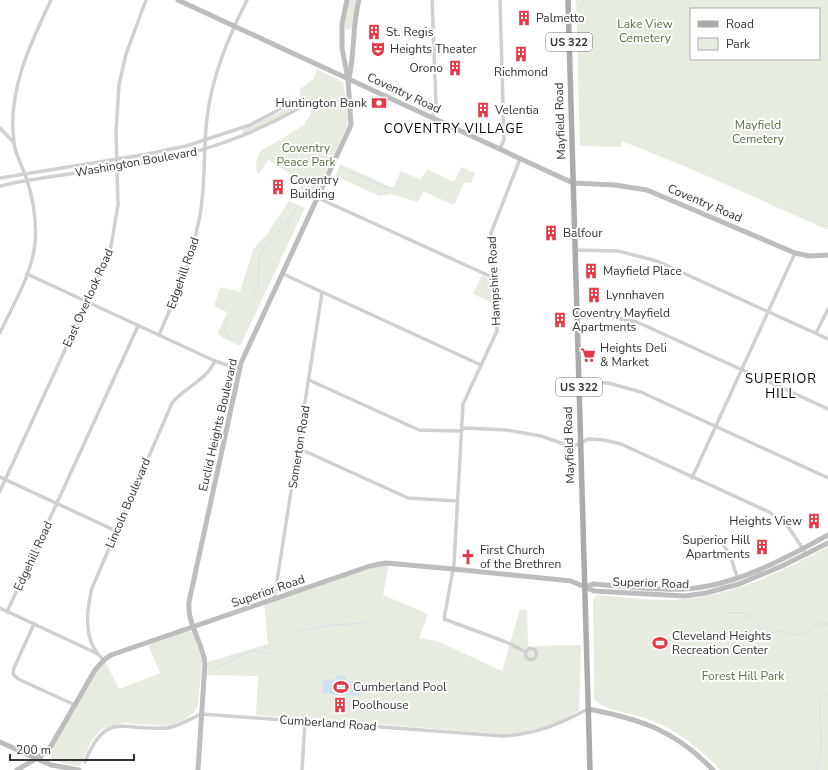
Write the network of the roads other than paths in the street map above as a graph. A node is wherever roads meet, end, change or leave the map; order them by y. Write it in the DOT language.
graph roads {
  1 [pos="51,0"];
  2 [pos="146,0"];
  3 [pos="178,0"];
  4 [pos="247,0"];
  5 [pos="347,0"];
  6 [pos="359,0"];
  7 [pos="432,0"];
  8 [pos="500,0"];
  9 [pos="568,0"];
  10 [pos="234,26"];
  11 [pos="348,79"];
  12 [pos="432,118"];
  13 [pos="0,128"];
  14 [pos="205,140"];
  15 [pos="14,143"];
  16 [pos="500,149"];
  17 [pos="205,150"];
  18 [pos="117,159"];
  19 [pos="520,159"];
  20 [pos="118,168"];
  21 [pos="24,173"];
  22 [pos="0,178"];
  23 [pos="27,181"];
  24 [pos="573,183"];
  25 [pos="0,186"];
  26 [pos="318,198"];
  27 [pos="574,250"];
  28 [pos="795,253"];
  29 [pos="828,255"];
  30 [pos="27,274"];
  31 [pos="283,274"];
  32 [pos="494,278"];
  33 [pos="322,293"];
  34 [pos="87,302"];
  35 [pos="828,309"];
  36 [pos="768,311"];
  37 [pos="577,317"];
  38 [pos="138,326"];
  39 [pos="0,333"];
  40 [pos="816,333"];
  41 [pos="159,335"];
  42 [pos="828,339"];
  43 [pos="216,362"];
  44 [pos="481,365"];
  45 [pos="239,369"];
  46 [pos="741,369"];
  47 [pos="310,380"];
  48 [pos="579,382"];
  49 [pos="828,409"];
  50 [pos="716,426"];
  51 [pos="461,430"];
  52 [pos="580,441"];
  53 [pos="298,448"];
  54 [pos="0,477"];
  55 [pos="692,478"];
  56 [pos="828,478"];
  57 [pos="5,480"];
  58 [pos="0,491"];
  59 [pos="457,501"];
  60 [pos="57,503"];
  61 [pos="116,531"];
  62 [pos="828,535"];
  63 [pos="701,537"];
  64 [pos="828,543"];
  65 [pos="804,549"];
  66 [pos="807,555"];
  67 [pos="454,569"];
  68 [pos="737,577"];
  69 [pos="740,584"];
  70 [pos="622,586"];
  71 [pos="704,586"];
  72 [pos="585,587"];
  73 [pos="658,588"];
  74 [pos="622,593"];
  75 [pos="706,593"];
  76 [pos="657,595"];
  77 [pos="274,600"];
  78 [pos="0,608"];
  79 [pos="7,612"];
  80 [pos="34,624"];
  81 [pos="193,627"];
  82 [pos="526,652"];
  83 [pos="97,654"];
  84 [pos="104,660"];
  85 [pos="75,706"];
  86 [pos="588,709"];
  87 [pos="200,714"];
  88 [pos="305,721"];
  89 [pos="0,742"];
  90 [pos="36,759"];
  91 [pos="85,762"];
  92 [pos="17,770"];
  93 [pos="79,770"];
  94 [pos="198,770"];
  95 [pos="302,770"];
  96 [pos="590,770"];
  97 [pos="713,770"];
  1 -- 15 [label="street"];
  2 -- 18 [label="street, East Overlook Road"];
  3 -- 10 [label="street, Coventry Road"];
  4 -- 10 [label="street, Edgehill Road"];
  5 -- 11 [label="street, Euclid Heights Boulevard"];
  6 -- 11 [label="street, Euclid Heights Boulevard"];
  7 -- 12 [label="street"];
  8 -- 16 [label="street"];
  9 -- 24 [label="main road, Mayfield Road / US 322"];
  10 -- 11 [label="street, Coventry Road"];
  10 -- 14 [label="street, Edgehill Road"];
  11 -- 12 [label="street, Coventry Road"];
  11 -- 26 [label="street, Euclid Heights Boulevard"];
  12 -- 16 [label="street, Coventry Road"];
  13 -- 15 [label="street"];
  14 -- 17 [label="street, Edgehill Road"];
  14 -- 17 [label="street, Washington Boulevard"];
  14 -- 18 [label="street, Washington Boulevard"];
  15 -- 21 [label="street"];
  16 -- 19 [label="street, Coventry Road"];
  17 -- 20 [label="street, Washington Boulevard"];
  17 -- 41 [label="street, Edgehill Road"];
  18 -- 20 [label="street, East Overlook Road"];
  18 -- 21 [label="street, Washington Boulevard"];
  19 -- 24 [label="street, Coventry Road"];
  19 -- 32 [label="street, Hampshire Road"];
  20 -- 23 [label="street, Washington Boulevard"];
  20 -- 34 [label="street, East Overlook Road"];
  21 -- 22 [label="street, Washington Boulevard"];
  21 -- 23 [label="street"];
  23 -- 25 [label="street, Washington Boulevard"];
  23 -- 30 [label="street"];
  24 -- 27 [label="main road, Mayfield Road / US 322"];
  24 -- 28 [label="street, Coventry Road"];
  26 -- 31 [label="street, Euclid Heights Boulevard"];
  26 -- 32 [label="street"];
  27 -- 36 [label="street"];
  27 -- 37 [label="main road, Mayfield Road / US 322"];
  28 -- 29 [label="street, Coventry Road"];
  28 -- 36 [label="street"];
  30 -- 34 [label="street"];
  30 -- 39 [label="street"];
  31 -- 33 [label="street"];
  31 -- 45 [label="street, Euclid Heights Boulevard"];
  32 -- 44 [label="street, Hampshire Road"];
  33 -- 44 [label="street"];
  33 -- 47 [label="street, Somerton Road"];
  34 -- 38 [label="street"];
  34 -- 57 [label="street, East Overlook Road"];
  35 -- 40 [label="street"];
  36 -- 40 [label="street"];
  36 -- 46 [label="street"];
  37 -- 46 [label="street"];
  37 -- 48 [label="main road, Mayfield Road / US 322"];
  38 -- 41 [label="street"];
  38 -- 60 [label="street, Edgehill Road"];
  40 -- 42 [label="street"];
  41 -- 43 [label="street"];
  43 -- 45 [label="street"];
  43 -- 61 [label="street, Lincoln Boulevard"];
  44 -- 51 [label="street, Hampshire Road"];
  45 -- 81 [label="street, Euclid Heights Boulevard"];
  46 -- 49 [label="street"];
  46 -- 50 [label="street"];
  47 -- 51 [label="street"];
  47 -- 53 [label="street, Somerton Road"];
  48 -- 50 [label="street"];
  48 -- 52 [label="main road, Mayfield Road / US 322"];
  50 -- 55 [label="street"];
  50 -- 56 [label="street"];
  51 -- 52 [label="street"];
  51 -- 59 [label="street, Hampshire Road"];
  52 -- 55 [label="street"];
  52 -- 72 [label="main road, Mayfield Road / US 322"];
  53 -- 59 [label="street"];
  53 -- 77 [label="street, Somerton Road"];
  54 -- 57 [label="street"];
  55 -- 65 [label="street"];
  57 -- 58 [label="street, East Overlook Road"];
  57 -- 60 [label="street"];
  59 -- 67 [label="street, Hampshire Road"];
  60 -- 61 [label="street"];
  60 -- 79 [label="street, Edgehill Road"];
  61 -- 83 [label="street, Lincoln Boulevard"];
  62 -- 65 [label="street, Superior Road"];
  63 -- 68 [label="street"];
  64 -- 66 [label="street, Superior Road"];
  65 -- 66 [label="street"];
  65 -- 68 [label="street, Superior Road"];
  66 -- 69 [label="street, Superior Road"];
  67 -- 72 [label="street, Superior Road"];
  67 -- 77 [label="street, Superior Road"];
  67 -- 82 [label="street, Hampshire Road"];
  68 -- 69 [label="street"];
  68 -- 71 [label="street, Superior Road"];
  69 -- 75 [label="street, Superior Road"];
  70 -- 72 [label="street, Superior Road"];
  70 -- 73 [label="street, Superior Road"];
  70 -- 74 [label="street"];
  71 -- 73 [label="street, Superior Road"];
  71 -- 75 [label="street"];
  72 -- 74 [label="street, Superior Road"];
  72 -- 86 [label="main road, Mayfield Road / US 322"];
  73 -- 76 [label="street"];
  74 -- 76 [label="street, Superior Road"];
  75 -- 76 [label="street, Superior Road"];
  77 -- 81 [label="street, Superior Road"];
  78 -- 79 [label="street"];
  79 -- 80 [label="street"];
  80 -- 83 [label="street"];
  80 -- 85 [label="street"];
  81 -- 84 [label="street, Superior Road"];
  81 -- 87 [label="street, Euclid Heights Boulevard"];
  83 -- 84 [label="street, Lincoln Boulevard"];
  84 -- 85 [label="street, Superior Road"];
  85 -- 90 [label="street, Superior Road"];
  86 -- 88 [label="street, Cumberland Road"];
  86 -- 96 [label="main road, Mayfield Road / US 322"];
  86 -- 97 [label="street"];
  87 -- 88 [label="street, Cumberland Road"];
  87 -- 91 [label="street"];
  87 -- 94 [label="street, Euclid Heights Boulevard"];
  88 -- 95 [label="street"];
  89 -- 90 [label="street"];
  90 -- 92 [label="street, Superior Road"];
  90 -- 93 [label="street"];
}
